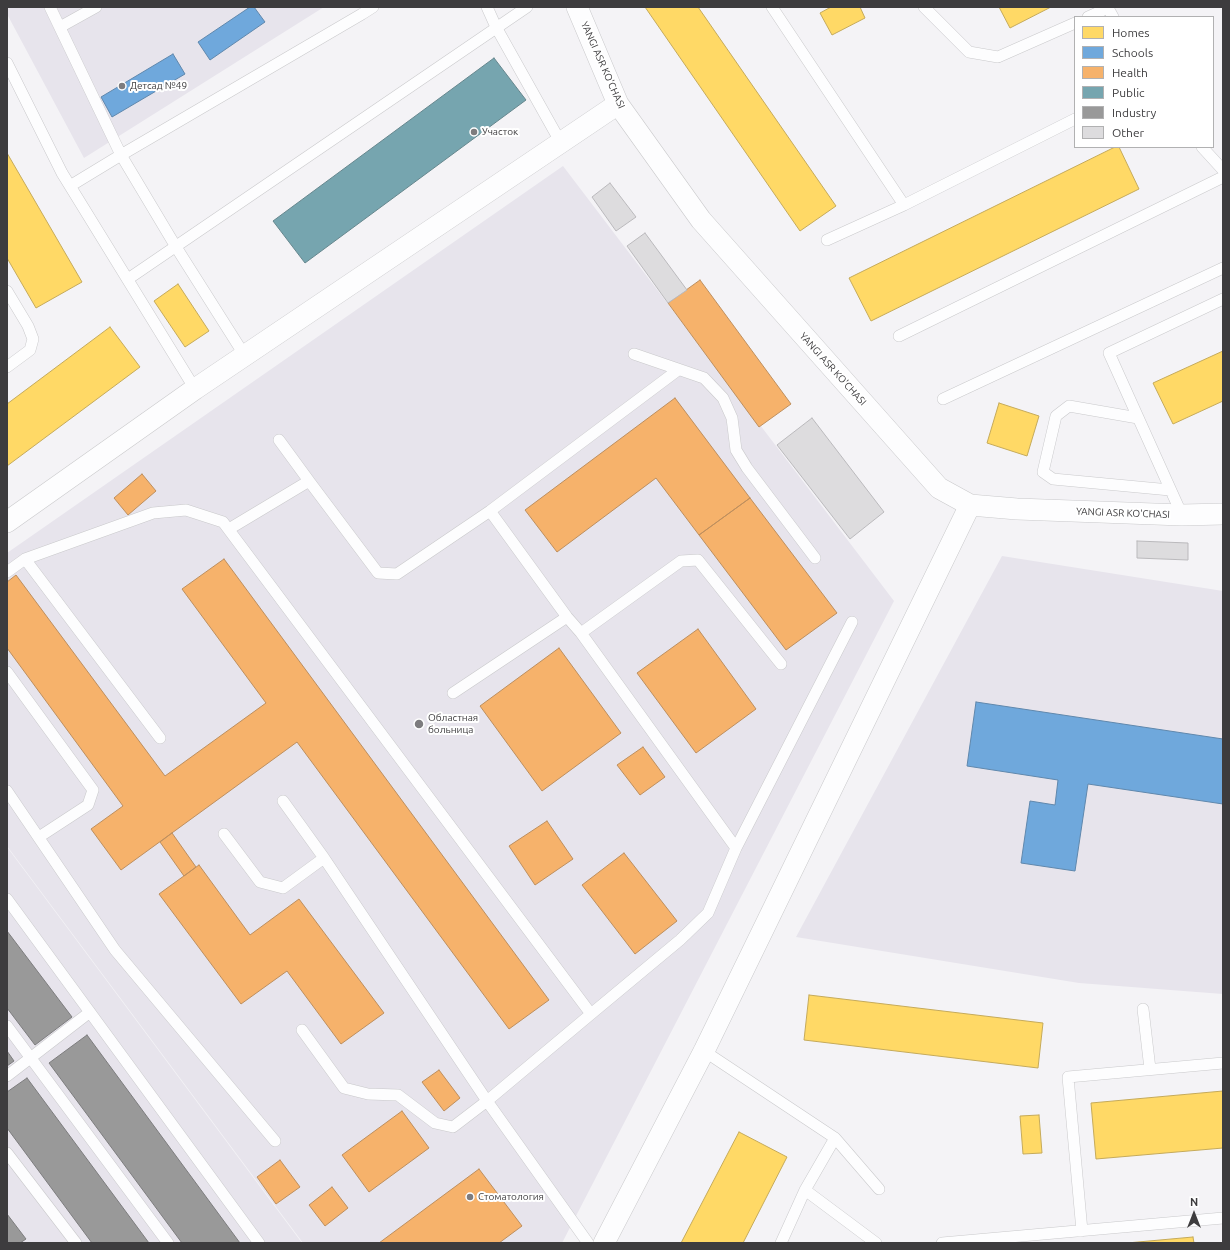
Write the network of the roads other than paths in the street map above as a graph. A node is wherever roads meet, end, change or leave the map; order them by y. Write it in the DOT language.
graph roads {
  1 [pos="50,7"];
  2 [pos="96,7"];
  3 [pos="372,7"];
  4 [pos="487,7"];
  5 [pos="527,7"];
  6 [pos="577,7"];
  7 [pos="772,7"];
  8 [pos="924,7"];
  9 [pos="1110,11"];
  10 [pos="1092,16"];
  11 [pos="1074,23"];
  12 [pos="60,27"];
  13 [pos="496,28"];
  14 [pos="7,63"];
  15 [pos="618,104"];
  16 [pos="1074,120"];
  17 [pos="561,143"];
  18 [pos="1203,148"];
  19 [pos="122,155"];
  20 [pos="1223,170"];
  21 [pos="1223,176"];
  22 [pos="70,186"];
  23 [pos="904,205"];
  24 [pos="827,240"];
  25 [pos="176,247"];
  26 [pos="1223,268"];
  27 [pos="128,279"];
  28 [pos="7,291"];
  29 [pos="1223,299"];
  30 [pos="899,336"];
  31 [pos="634,354"];
  32 [pos="244,356"];
  33 [pos="7,366"];
  34 [pos="678,370"];
  35 [pos="195,389"];
  36 [pos="943,399"];
  37 [pos="1138,418"];
  38 [pos="279,440"];
  39 [pos="309,481"];
  40 [pos="1170,490"];
  41 [pos="970,505"];
  42 [pos="490,511"];
  43 [pos="1223,514"];
  44 [pos="1182,515"];
  45 [pos="7,522"];
  46 [pos="229,529"];
  47 [pos="815,558"];
  48 [pos="25,559"];
  49 [pos="7,572"];
  50 [pos="567,617"];
  51 [pos="852,622"];
  52 [pos="581,633"];
  53 [pos="781,664"];
  54 [pos="7,672"];
  55 [pos="453,693"];
  56 [pos="160,738"];
  57 [pos="7,791"];
  58 [pos="283,801"];
  59 [pos="224,834"];
  60 [pos="38,837"];
  61 [pos="736,848"];
  62 [pos="324,858"];
  63 [pos="7,899"];
  64 [pos="1143,1009"];
  65 [pos="90,1012"];
  66 [pos="591,1014"];
  67 [pos="7,1026"];
  68 [pos="302,1030"];
  69 [pos="704,1051"];
  70 [pos="31,1058"];
  71 [pos="1223,1063"];
  72 [pos="1150,1069"];
  73 [pos="7,1076"];
  74 [pos="487,1101"];
  75 [pos="835,1138"];
  76 [pos="275,1141"];
  77 [pos="7,1153"];
  78 [pos="879,1189"];
  79 [pos="806,1190"];
  80 [pos="1223,1218"];
  81 [pos="1082,1231"];
  82 [pos="76,1243"];
  83 [pos="168,1243"];
  84 [pos="260,1243"];
  85 [pos="588,1243"];
  86 [pos="604,1243"];
  87 [pos="781,1243"];
  88 [pos="876,1243"];
  89 [pos="942,1243"];
  1 -- 12 [label="lane"];
  2 -- 12 [label="lane"];
  3 -- 19 [label="lane"];
  4 -- 13 [label="lane"];
  5 -- 13 [label="lane"];
  6 -- 15 [label="street, YANGI ASR KO'CHASI"];
  7 -- 23 [label="lane"];
  8 -- 11 [label="lane"];
  9 -- 10 [label="lane"];
  12 -- 19 [label="lane"];
  13 -- 17 [label="lane"];
  13 -- 25 [label="lane"];
  14 -- 22 [label="lane"];
  15 -- 17 [label="street"];
  15 -- 41 [label="street, YANGI ASR KO'CHASI"];
  16 -- 23 [label="lane"];
  17 -- 32 [label="street"];
  18 -- 20 [label="lane"];
  19 -- 22 [label="lane"];
  19 -- 25 [label="lane"];
  21 -- 30 [label="lane"];
  22 -- 27 [label="lane"];
  23 -- 24 [label="lane"];
  25 -- 27 [label="lane"];
  25 -- 32 [label="lane"];
  26 -- 36 [label="lane"];
  27 -- 35 [label="lane"];
  28 -- 33 [label="lane"];
  29 -- 37 [label="lane"];
  31 -- 34 [label="lane"];
  32 -- 35 [label="street"];
  34 -- 42 [label="lane"];
  34 -- 47 [label="lane"];
  35 -- 45 [label="street"];
  37 -- 40 [label="lane"];
  37 -- 40 [label="lane"];
  38 -- 39 [label="lane"];
  39 -- 42 [label="lane"];
  39 -- 46 [label="lane"];
  40 -- 44 [label="lane"];
  41 -- 44 [label="street, YANGI ASR KO'CHASI"];
  41 -- 69 [label="street"];
  42 -- 50 [label="lane"];
  43 -- 44 [label="street, YANGI ASR KO'CHASI"];
  46 -- 48 [label="lane"];
  46 -- 66 [label="lane"];
  48 -- 49 [label="lane"];
  48 -- 56 [label="lane"];
  50 -- 52 [label="lane"];
  50 -- 55 [label="lane"];
  51 -- 61 [label="lane"];
  52 -- 53 [label="lane"];
  52 -- 61 [label="lane"];
  54 -- 60 [label="lane"];
  57 -- 60 [label="lane"];
  58 -- 62 [label="lane"];
  59 -- 62 [label="lane"];
  60 -- 76 [label="lane"];
  61 -- 66 [label="lane"];
  62 -- 74 [label="lane"];
  63 -- 65 [label="lane"];
  64 -- 72 [label="lane"];
  65 -- 70 [label="lane"];
  65 -- 84 [label="lane"];
  66 -- 74 [label="lane"];
  67 -- 70 [label="lane"];
  68 -- 74 [label="lane"];
  69 -- 75 [label="lane"];
  69 -- 86 [label="street"];
  70 -- 73 [label="lane"];
  70 -- 83 [label="lane"];
  71 -- 72 [label="lane"];
  72 -- 81 [label="lane"];
  74 -- 85 [label="lane"];
  75 -- 78 [label="lane"];
  75 -- 79 [label="lane"];
  77 -- 82 [label="lane"];
  79 -- 87 [label="lane"];
  79 -- 88 [label="lane"];
  80 -- 81 [label="lane"];
  81 -- 89 [label="lane"];
}
